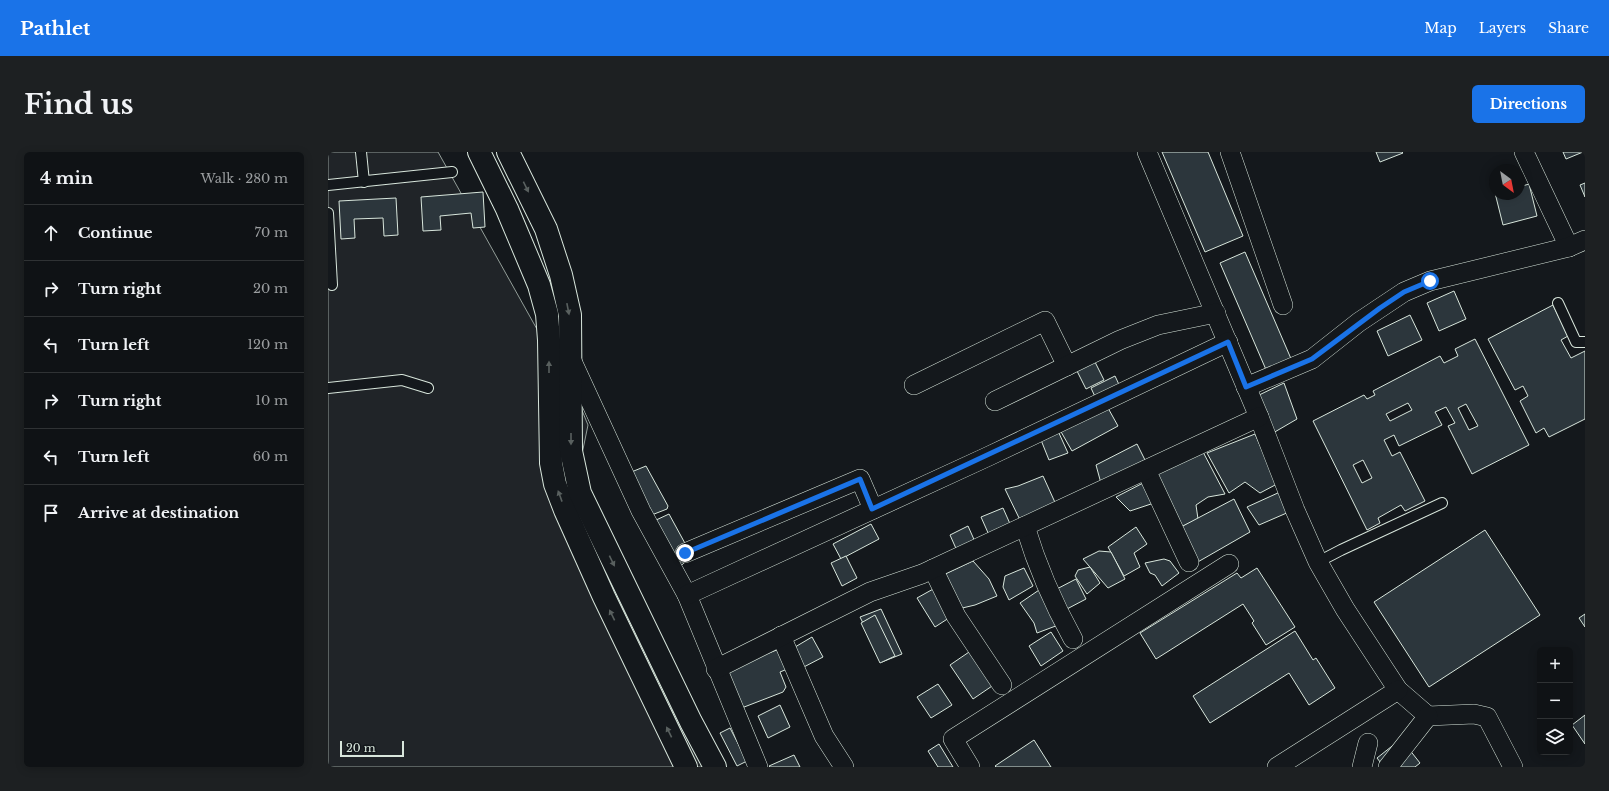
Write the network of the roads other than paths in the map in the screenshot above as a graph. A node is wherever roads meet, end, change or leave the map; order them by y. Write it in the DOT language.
graph roads {
  1 [pos="361,152"];
  2 [pos="479,152"];
  3 [pos="508,152"];
  4 [pos="1147,152"];
  5 [pos="1230,152"];
  6 [pos="1524,152"];
  7 [pos="452,172"];
  8 [pos="364,182"];
  9 [pos="328,185"];
  10 [pos="328,213"];
  11 [pos="1577,244"];
  12 [pos="332,285"];
  13 [pos="1558,304"];
  14 [pos="1283,305"];
  15 [pos="1216,313"];
  16 [pos="1228,342"];
  17 [pos="1585,342"];
  18 [pos="571,359"];
  19 [pos="1067,366"];
  20 [pos="914,385"];
  21 [pos="1246,387"];
  22 [pos="328,388"];
  23 [pos="428,388"];
  24 [pos="995,401"];
  25 [pos="1259,418"];
  26 [pos="1146,470"];
  27 [pos="1442,503"];
  28 [pos="872,509"];
  29 [pos="1024,526"];
  30 [pos="685,553"];
  31 [pos="1189,562"];
  32 [pos="1318,562"];
  33 [pos="1230,564"];
  34 [pos="933,569"];
  35 [pos="687,595"];
  36 [pos="781,636"];
  37 [pos="1073,639"];
  38 [pos="716,669"];
  39 [pos="1002,685"];
  40 [pos="1398,690"];
  41 [pos="1428,716"];
  42 [pos="1368,743"];
  43 [pos="686,767"];
  44 [pos="715,767"];
  45 [pos="758,767"];
  46 [pos="844,767"];
  47 [pos="970,767"];
  48 [pos="1276,767"];
  49 [pos="1362,767"];
  50 [pos="1388,767"];
  51 [pos="1512,767"];
  1 -- 8 [label="lane"];
  43 -- 2 [label="street, one-way"];
  3 -- 18 [label="street, one-way"];
  4 -- 15 [label="street"];
  5 -- 14 [label="street"];
  6 -- 11 [label="street"];
  7 -- 8 [label="lane"];
  8 -- 9 [label="lane"];
  10 -- 12 [label="lane"];
  11 -- 21 [label="street"];
  13 -- 17 [label="lane"];
  15 -- 16 [label="street"];
  15 -- 19 [label="street"];
  16 -- 21 [label="street"];
  16 -- 28 [label="street"];
  18 -- 35 [label="street"];
  18 -- 44 [label="street, one-way"];
  19 -- 20 [label="street"];
  19 -- 24 [label="street"];
  21 -- 25 [label="street"];
  22 -- 23 [label="lane"];
  25 -- 26 [label="street"];
  25 -- 32 [label="street"];
  26 -- 29 [label="street"];
  26 -- 31 [label="street"];
  27 -- 32 [label="lane"];
  28 -- 30 [label="street"];
  28 -- 35 [label="street"];
  29 -- 34 [label="street"];
  29 -- 37 [label="street"];
  32 -- 40 [label="street"];
  33 -- 47 [label="street"];
  34 -- 36 [label="street"];
  34 -- 39 [label="street"];
  35 -- 38 [label="street"];
  36 -- 38 [label="street"];
  36 -- 46 [label="street"];
  38 -- 45 [label="street"];
  40 -- 41 [label="street"];
  40 -- 48 [label="street"];
  41 -- 50 [label="street"];
  41 -- 51 [label="street"];
  42 -- 49 [label="street"];
}
